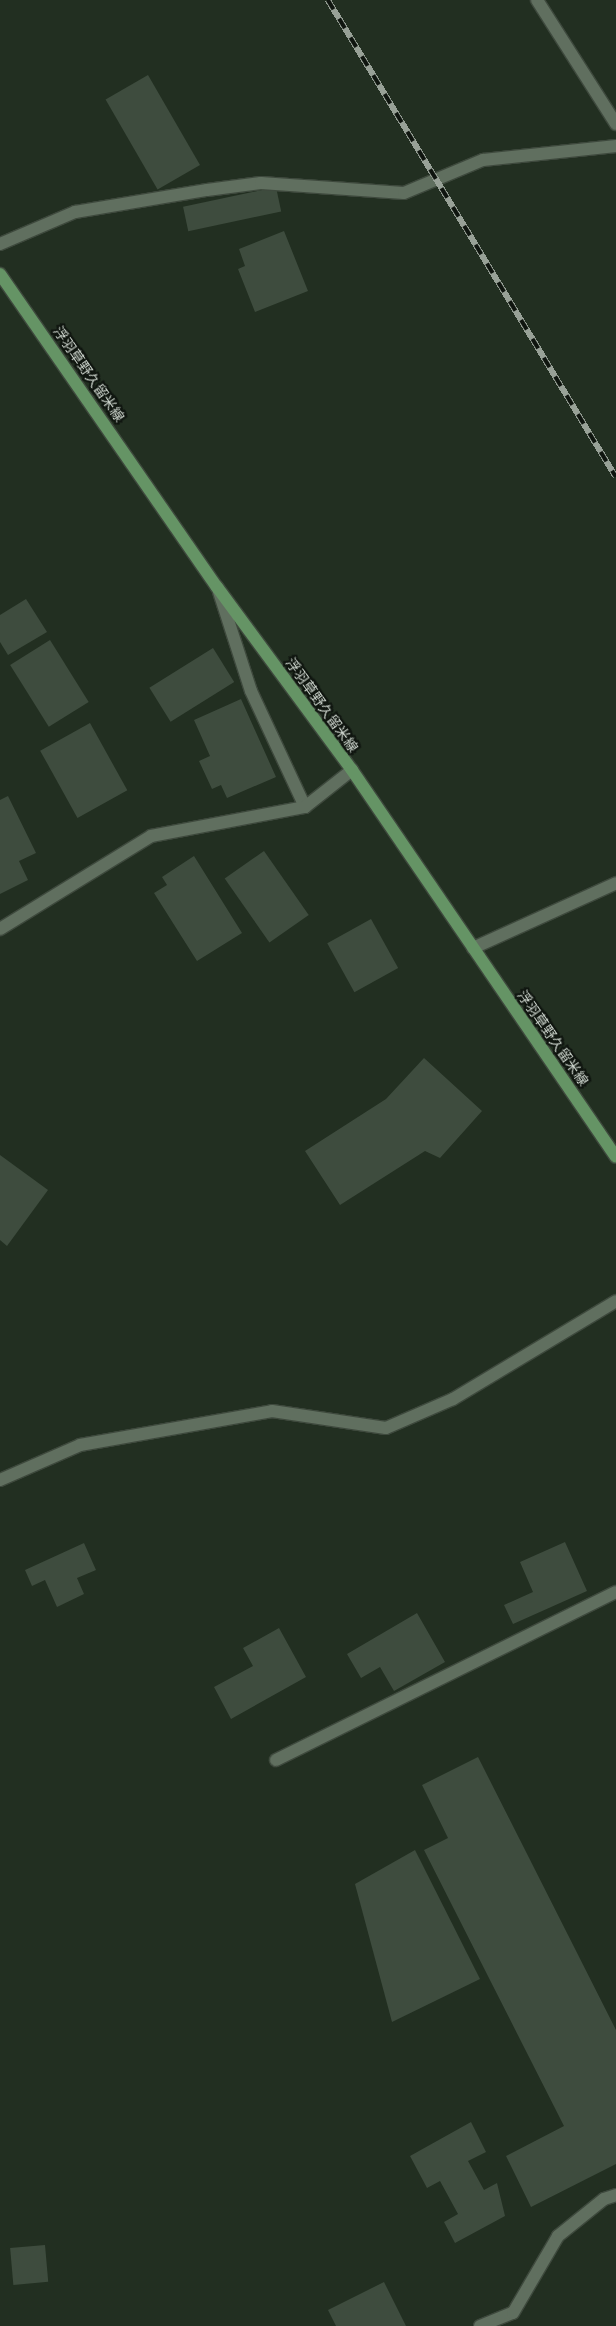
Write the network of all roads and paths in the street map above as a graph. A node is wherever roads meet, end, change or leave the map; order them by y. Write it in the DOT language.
graph roads {
  1 [pos="537,0"];
  2 [pos="616,124"];
  3 [pos="616,146"];
  4 [pos="0,244"];
  5 [pos="0,274"];
  6 [pos="217,587"];
  7 [pos="352,770"];
  8 [pos="306,807"];
  9 [pos="616,883"];
  10 [pos="0,929"];
  11 [pos="473,948"];
  12 [pos="616,1157"];
  13 [pos="616,1301"];
  14 [pos="0,1480"];
  15 [pos="616,1592"];
  16 [pos="276,1760"];
  17 [pos="616,2195"];
  18 [pos="480,2326"];
  1 -- 2 [label="street"];
  3 -- 4 [label="street"];
  5 -- 6 [label="main road, 浮羽草野久留米線"];
  6 -- 7 [label="main road, 浮羽草野久留米線"];
  6 -- 8 [label="street"];
  7 -- 8 [label="street"];
  7 -- 11 [label="main road, 浮羽草野久留米線"];
  8 -- 10 [label="street"];
  9 -- 11 [label="street"];
  11 -- 12 [label="main road, 浮羽草野久留米線"];
  13 -- 14 [label="street"];
  15 -- 16 [label="street"];
  17 -- 18 [label="street"];
}
